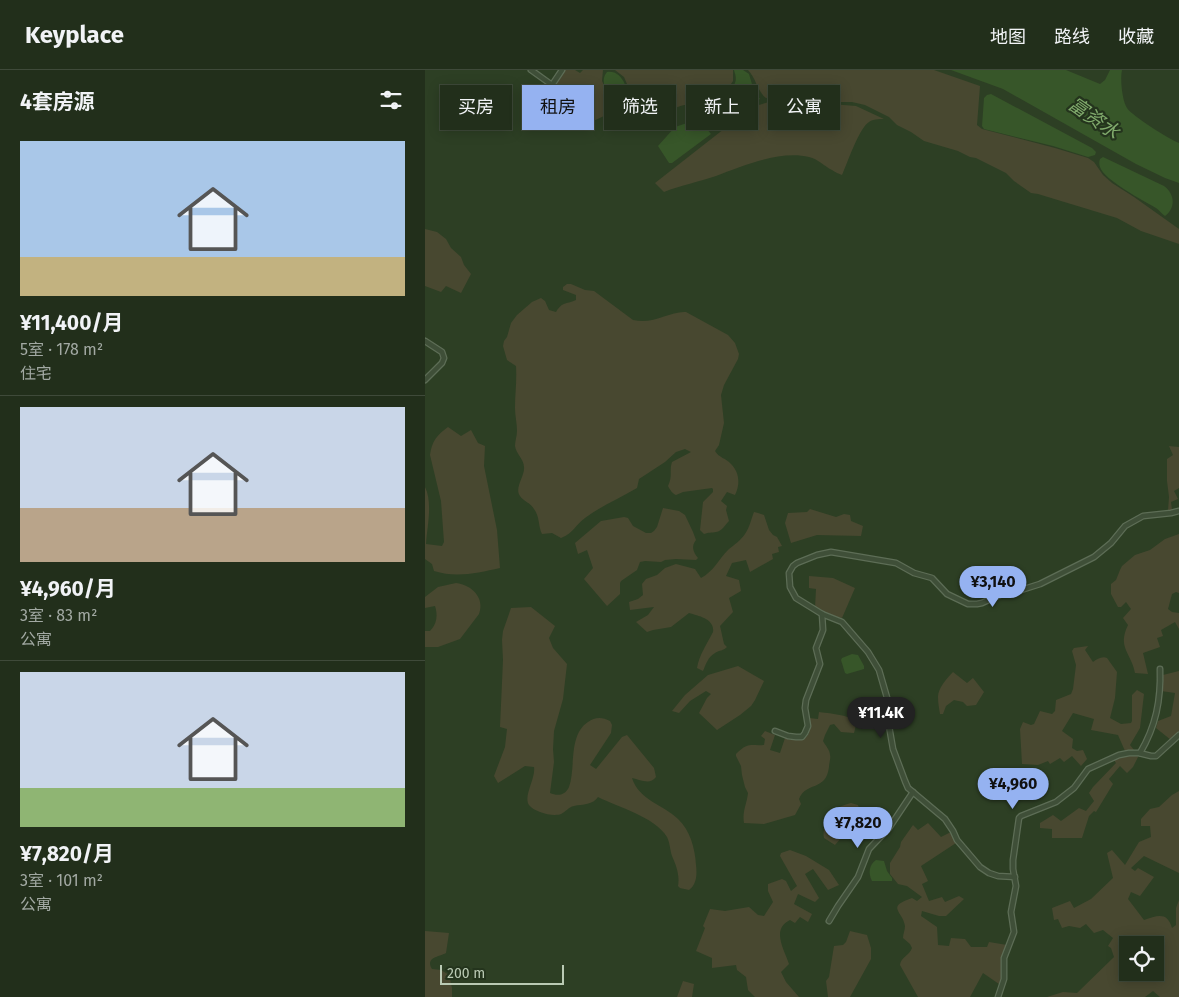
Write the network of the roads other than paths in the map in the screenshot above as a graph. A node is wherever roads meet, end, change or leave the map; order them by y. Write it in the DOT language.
graph roads {
  1 [pos="531,70"];
  2 [pos="562,70"];
  3 [pos="425,341"];
  4 [pos="425,380"];
  5 [pos="1179,510"];
  6 [pos="822,614"];
  7 [pos="1160,669"];
  8 [pos="775,731"];
  9 [pos="1179,735"];
  10 [pos="1140,753"];
  11 [pos="913,792"];
  12 [pos="1015,877"];
  13 [pos="829,921"];
  14 [pos="998,997"];
  1 -- 2 [label="street"];
  3 -- 4 [label="street"];
  5 -- 6 [label="street"];
  6 -- 8 [label="street"];
  6 -- 11 [label="street"];
  7 -- 10 [label="street"];
  9 -- 10 [label="street"];
  10 -- 12 [label="street"];
  11 -- 12 [label="street"];
  11 -- 13 [label="street"];
  12 -- 14 [label="street"];
}
